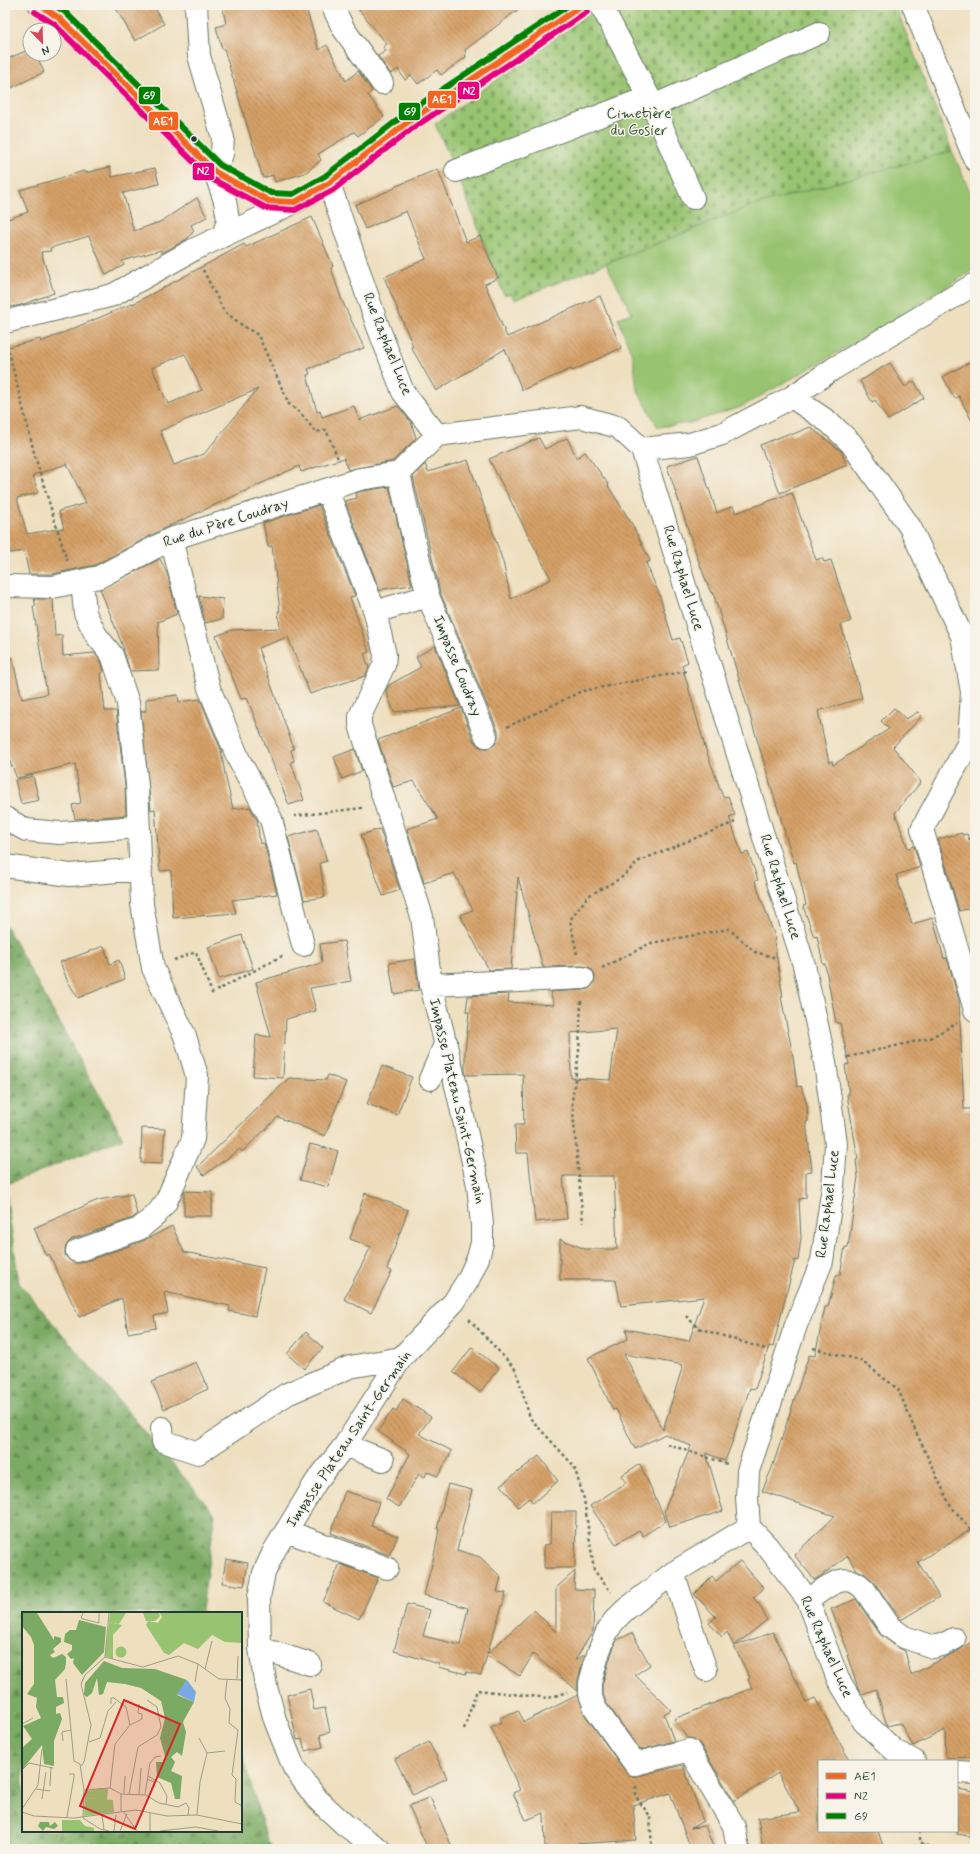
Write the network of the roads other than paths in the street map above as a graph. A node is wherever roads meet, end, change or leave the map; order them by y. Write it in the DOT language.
graph roads {
  1 [pos="40,5"];
  2 [pos="196,5"];
  3 [pos="332,5"];
  4 [pos="583,5"];
  5 [pos="601,5"];
  6 [pos="913,5"];
  7 [pos="819,33"];
  8 [pos="382,83"];
  9 [pos="651,102"];
  10 [pos="975,160"];
  11 [pos="456,171"];
  12 [pos="215,172"];
  13 [pos="329,183"];
  14 [pos="693,198"];
  15 [pos="295,202"];
  16 [pos="223,236"];
  17 [pos="975,284"];
  18 [pos="5,322"];
  19 [pos="792,397"];
  20 [pos="437,435"];
  21 [pos="642,449"];
  22 [pos="399,473"];
  23 [pos="337,486"];
  24 [pos="171,539"];
  25 [pos="78,581"];
  26 [pos="5,586"];
  27 [pos="428,596"];
  28 [pos="375,612"];
  29 [pos="486,736"];
  30 [pos="5,818"];
  31 [pos="139,827"];
  32 [pos="5,866"];
  33 [pos="141,870"];
  34 [pos="303,945"];
  35 [pos="582,978"];
  36 [pos="431,985"];
  37 [pos="969,1015"];
  38 [pos="446,1042"];
  39 [pos="430,1079"];
  40 [pos="77,1251"];
  41 [pos="401,1358"];
  42 [pos="162,1428"];
  43 [pos="345,1445"];
  44 [pos="383,1460"];
  45 [pos="749,1527"];
  46 [pos="286,1531"];
  47 [pos="387,1568"];
  48 [pos="673,1573"];
  49 [pos="808,1600"];
  50 [pos="954,1639"];
  51 [pos="260,1648"];
  52 [pos="310,1664"];
  53 [pos="706,1670"];
  54 [pos="912,1760"];
  55 [pos="958,1772"];
  56 [pos="975,1773"];
  57 [pos="379,1849"];
  58 [pos="738,1849"];
  1 -- 12 [label="street"];
  2 -- 12 [label="street"];
  3 -- 8 [label="street"];
  4 -- 13 [label="street"];
  5 -- 9 [label="street"];
  6 -- 10 [label="street"];
  7 -- 9 [label="street"];
  9 -- 11 [label="street"];
  9 -- 14 [label="street"];
  12 -- 15 [label="street"];
  12 -- 16 [label="street"];
  13 -- 15 [label="street"];
  13 -- 20 [label="street, Rue Raphael Luce"];
  15 -- 16 [label="street"];
  16 -- 18 [label="street"];
  17 -- 19 [label="street"];
  19 -- 21 [label="street"];
  19 -- 37 [label="street"];
  20 -- 21 [label="street, Rue Raphael Luce"];
  20 -- 22 [label="street"];
  21 -- 45 [label="street, Rue Raphael Luce"];
  22 -- 23 [label="street, Rue du Père Coudray"];
  22 -- 27 [label="street, Impasse Coudray"];
  23 -- 24 [label="street, Rue du Père Coudray"];
  23 -- 28 [label="street, Impasse Plateau Saint-Germain"];
  24 -- 25 [label="street, Rue du Père Coudray"];
  24 -- 34 [label="street"];
  25 -- 26 [label="street, Rue du Père Coudray"];
  25 -- 31 [label="street"];
  27 -- 28 [label="street"];
  27 -- 29 [label="street, Impasse Coudray"];
  28 -- 36 [label="street, Impasse Plateau Saint-Germain"];
  30 -- 31 [label="street"];
  31 -- 33 [label="street"];
  32 -- 33 [label="street"];
  33 -- 40 [label="street"];
  35 -- 36 [label="street, Impasse Plateau Saint-Germain"];
  36 -- 38 [label="street, Impasse Plateau Saint-Germain"];
  38 -- 39 [label="street"];
  38 -- 41 [label="street, Impasse Plateau Saint-Germain"];
  41 -- 42 [label="street"];
  41 -- 43 [label="street, Impasse Plateau Saint-Germain"];
  43 -- 44 [label="street"];
  43 -- 46 [label="street, Impasse Plateau Saint-Germain"];
  45 -- 48 [label="street"];
  45 -- 49 [label="street, Rue Raphael Luce"];
  46 -- 47 [label="street"];
  46 -- 51 [label="street, Impasse Plateau Saint-Germain"];
  48 -- 53 [label="street"];
  48 -- 58 [label="street"];
  49 -- 50 [label="street"];
  49 -- 54 [label="street, Rue Raphael Luce"];
  51 -- 52 [label="street"];
  51 -- 57 [label="street, Impasse Plateau Saint-Germain"];
  55 -- 56 [label="street"];
}
